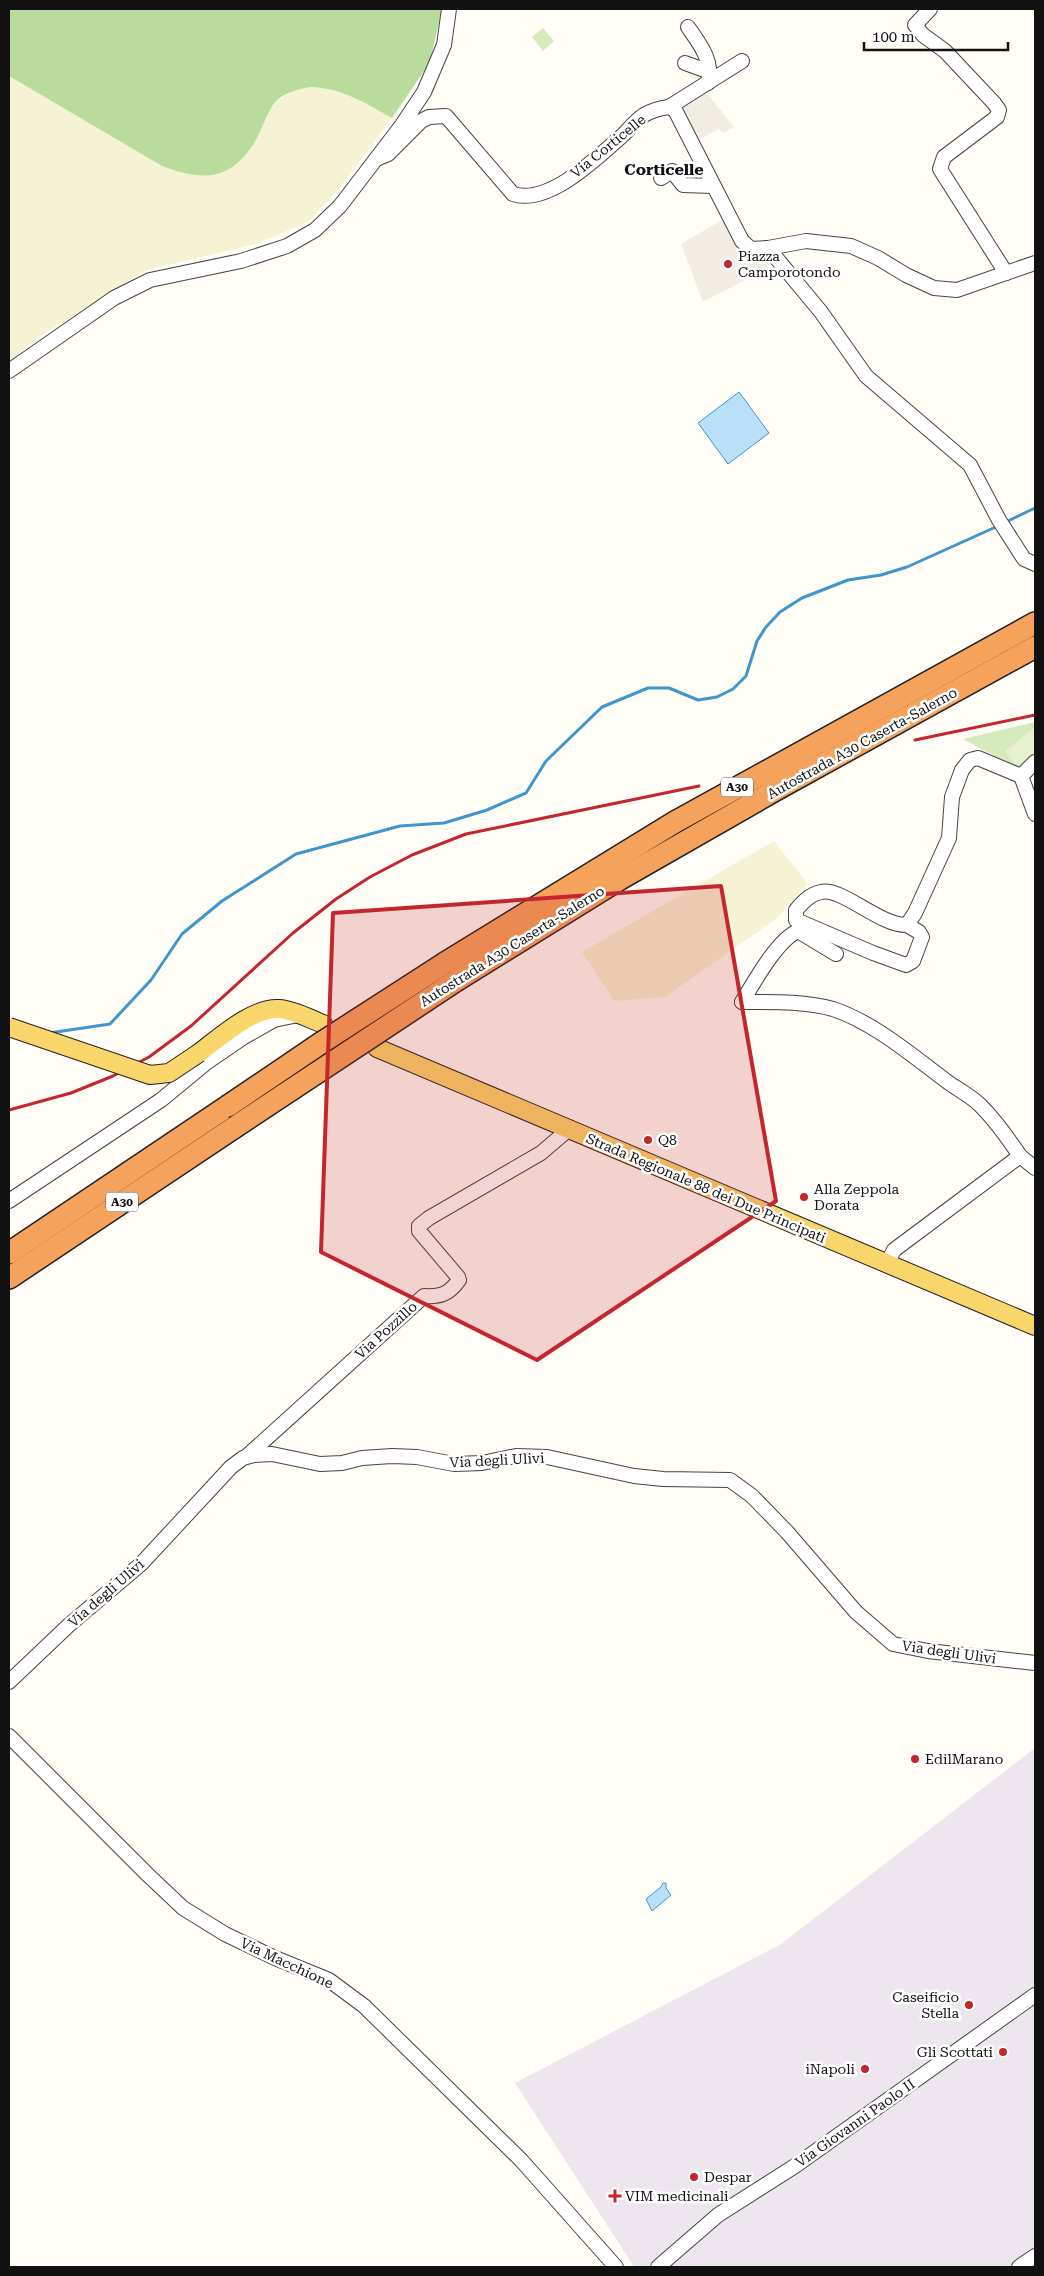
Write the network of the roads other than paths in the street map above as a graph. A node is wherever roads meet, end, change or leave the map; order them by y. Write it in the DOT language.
graph roads {
  1 [pos="449,9"];
  2 [pos="930,9"];
  3 [pos="688,27"];
  4 [pos="742,61"];
  5 [pos="685,63"];
  6 [pos="709,77"];
  7 [pos="669,107"];
  8 [pos="376,159"];
  9 [pos="661,178"];
  10 [pos="713,186"];
  11 [pos="768,248"];
  12 [pos="1035,264"];
  13 [pos="1006,273"];
  14 [pos="9,370"];
  15 [pos="1035,564"];
  16 [pos="1035,623"];
  17 [pos="1035,647"];
  18 [pos="1035,762"];
  19 [pos="1021,776"];
  20 [pos="1035,814"];
  21 [pos="907,925"];
  22 [pos="836,954"];
  23 [pos="451,971"];
  24 [pos="298,1014"];
  25 [pos="323,1024"];
  26 [pos="9,1027"];
  27 [pos="377,1048"];
  28 [pos="568,1130"];
  29 [pos="1020,1156"];
  30 [pos="1035,1168"];
  31 [pos="9,1201"];
  32 [pos="9,1252"];
  33 [pos="887,1264"];
  34 [pos="9,1278"];
  35 [pos="1035,1326"];
  36 [pos="247,1457"];
  37 [pos="1035,1663"];
  38 [pos="9,1682"];
  39 [pos="9,1736"];
  40 [pos="1035,1995"];
  41 [pos="675,2252"];
  42 [pos="1035,2256"];
  43 [pos="616,2267"];
  44 [pos="658,2267"];
  45 [pos="665,2267"];
  46 [pos="1019,2267"];
  1 -- 8 [label="street"];
  2 -- 13 [label="street"];
  3 -- 6 [label="street"];
  4 -- 6 [label="street"];
  5 -- 6 [label="street"];
  6 -- 7 [label="street"];
  7 -- 8 [label="street, Via Corticelle"];
  7 -- 10 [label="street"];
  8 -- 14 [label="street"];
  9 -- 10 [label="street"];
  10 -- 11 [label="street"];
  11 -- 13 [label="street"];
  11 -- 15 [label="street"];
  12 -- 13 [label="street"];
  16 -- 23 [label="highway, Autostrada A30 Caserta-Salerno / A30"];
  17 -- 23 [label="highway, Autostrada A30 Caserta-Salerno / A30"];
  18 -- 19 [label="street"];
  19 -- 20 [label="street"];
  19 -- 21 [label="street"];
  21 -- 21 [label="street"];
  22 -- 29 [label="street"];
  23 -- 32 [label="highway, Autostrada A30 Caserta-Salerno / A30, bridge"];
  23 -- 34 [label="highway, Autostrada A30 Caserta-Salerno / A30, bridge"];
  24 -- 25 [label="main road"];
  24 -- 26 [label="main road, bridge"];
  24 -- 31 [label="street"];
  27 -- 28 [label="main road, Strada Regionale 88 dei Due Principati"];
  28 -- 33 [label="main road, Strada Regionale 88 dei Due Principati"];
  28 -- 36 [label="street, Via Pozzillo"];
  29 -- 30 [label="street"];
  29 -- 33 [label="street"];
  33 -- 35 [label="main road, Strada Regionale 88 dei Due Principati"];
  36 -- 37 [label="street, Via degli Ulivi"];
  36 -- 38 [label="street, Via degli Ulivi"];
  39 -- 43 [label="street, Via Macchione"];
  40 -- 41 [label="street, Via Giovanni Paolo II"];
  41 -- 44 [label="street"];
  41 -- 45 [label="street"];
  42 -- 46 [label="street"];
}
